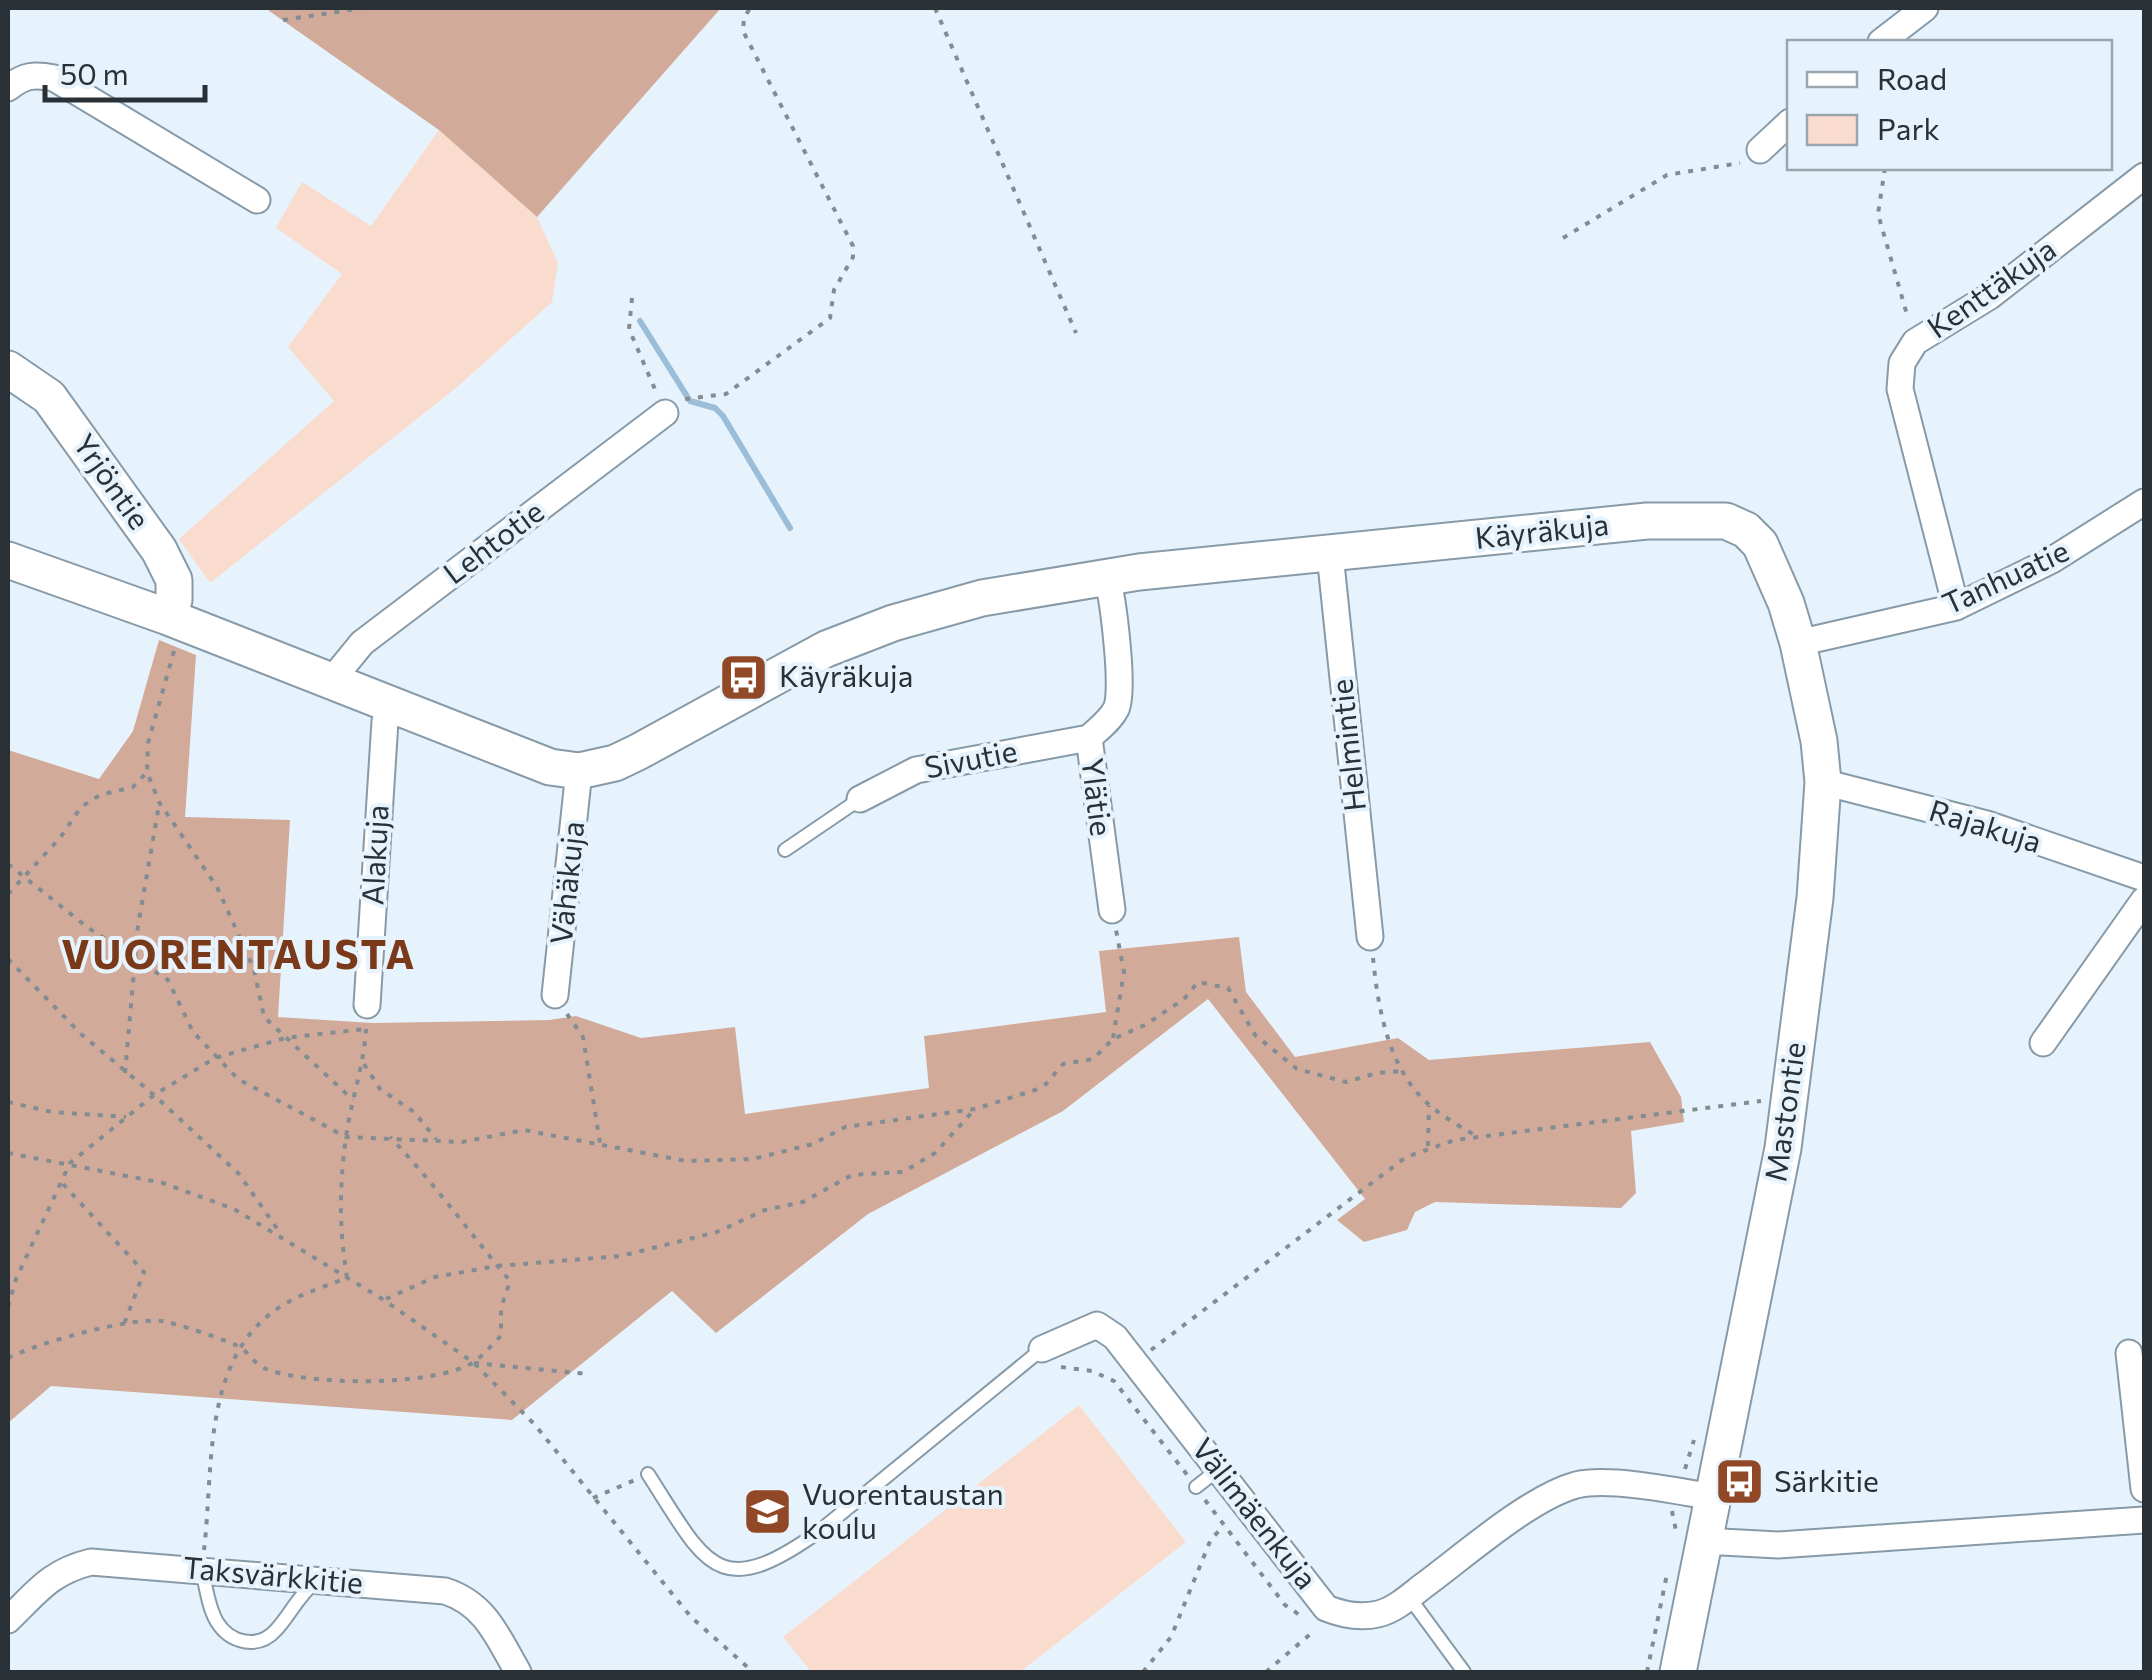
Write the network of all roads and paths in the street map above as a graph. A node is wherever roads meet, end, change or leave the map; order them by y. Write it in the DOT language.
graph roads {
  1 [pos="363,8"];
  2 [pos="750,8"];
  3 [pos="935,8"];
  4 [pos="1925,8"];
  5 [pos="283,20"];
  6 [pos="1884,40"];
  7 [pos="8,88"];
  8 [pos="1787,125"];
  9 [pos="1760,150"];
  10 [pos="1885,170"];
  11 [pos="2144,176"];
  12 [pos="258,200"];
  13 [pos="1563,238"];
  14 [pos="632,298"];
  15 [pos="1076,332"];
  16 [pos="1915,342"];
  17 [pos="8,369"];
  18 [pos="665,413"];
  19 [pos="2144,502"];
  20 [pos="1765,551"];
  21 [pos="1330,554"];
  22 [pos="8,560"];
  23 [pos="1107,576"];
  24 [pos="1956,607"];
  25 [pos="173,627"];
  26 [pos="1798,643"];
  27 [pos="331,682"];
  28 [pos="388,705"];
  29 [pos="1089,738"];
  30 [pos="580,771"];
  31 [pos="148,772"];
  32 [pos="1823,782"];
  33 [pos="860,799"];
  34 [pos="160,802"];
  35 [pos="785,850"];
  36 [pos="8,864"];
  37 [pos="22,876"];
  38 [pos="2144,878"];
  39 [pos="8,894"];
  40 [pos="2144,900"];
  41 [pos="1112,910"];
  42 [pos="1370,937"];
  43 [pos="137,958"];
  44 [pos="8,959"];
  45 [pos="555,995"];
  46 [pos="367,1017"];
  47 [pos="285,1038"];
  48 [pos="1113,1039"];
  49 [pos="2043,1043"];
  50 [pos="214,1058"];
  51 [pos="364,1064"];
  52 [pos="1402,1071"];
  53 [pos="125,1073"];
  54 [pos="154,1096"];
  55 [pos="352,1100"];
  56 [pos="8,1102"];
  57 [pos="1429,1106"];
  58 [pos="975,1109"];
  59 [pos="130,1117"];
  60 [pos="1760,1117"];
  61 [pos="346,1137"];
  62 [pos="1478,1137"];
  63 [pos="390,1138"];
  64 [pos="437,1140"];
  65 [pos="600,1143"];
  66 [pos="1428,1147"];
  67 [pos="8,1153"];
  68 [pos="70,1163"];
  69 [pos="62,1182"];
  70 [pos="281,1234"];
  71 [pos="497,1266"];
  72 [pos="347,1278"];
  73 [pos="384,1300"];
  74 [pos="8,1307"];
  75 [pos="124,1324"];
  76 [pos="240,1347"];
  77 [pos="2129,1354"];
  78 [pos="8,1358"];
  79 [pos="1048,1359"];
  80 [pos="474,1362"];
  81 [pos="1135,1362"];
  82 [pos="588,1374"];
  83 [pos="1110,1380"];
  84 [pos="1696,1434"];
  85 [pos="1219,1469"];
  86 [pos="648,1474"];
  87 [pos="1196,1487"];
  88 [pos="2144,1490"];
  89 [pos="593,1498"];
  90 [pos="1670,1505"];
  91 [pos="2144,1520"];
  92 [pos="1700,1522"];
  93 [pos="1224,1526"];
  94 [pos="1669,1565"];
  95 [pos="202,1570"];
  96 [pos="318,1580"];
  97 [pos="1409,1596"];
  98 [pos="8,1620"];
  99 [pos="518,1672"];
  100 [pos="753,1672"];
  101 [pos="1143,1672"];
  102 [pos="1266,1672"];
  103 [pos="1464,1672"];
  104 [pos="1647,1672"];
  105 [pos="1678,1672"];
  1 -- 5 [label="path"];
  2 -- 18 [label="path"];
  3 -- 15 [label="path"];
  4 -- 6 [label="street"];
  7 -- 12 [label="street"];
  8 -- 9 [label="street"];
  9 -- 13 [label="path"];
  10 -- 16 [label="path"];
  11 -- 16 [label="street, Kenttäkuja"];
  14 -- 18 [label="path"];
  16 -- 24 [label="street, Kenttäkuja"];
  17 -- 25 [label="street, Yrjöntie"];
  18 -- 27 [label="street, Lehtotie"];
  19 -- 24 [label="street, Tanhuatie"];
  20 -- 21 [label="street, Käyräkuja"];
  20 -- 26 [label="street, Mastontie"];
  21 -- 23 [label="street, Käyräkuja"];
  21 -- 42 [label="street, Helmintie"];
  22 -- 25 [label="street"];
  23 -- 29 [label="street, Ylätie"];
  23 -- 30 [label="street, Käyräkuja"];
  24 -- 26 [label="street, Tanhuatie"];
  25 -- 27 [label="street"];
  25 -- 31 [label="path"];
  26 -- 32 [label="street, Mastontie"];
  27 -- 28 [label="street"];
  28 -- 30 [label="street"];
  28 -- 46 [label="street, Alakuja"];
  29 -- 33 [label="street, Sivutie"];
  29 -- 41 [label="street, Ylätie"];
  30 -- 45 [label="street, Vähäkuja"];
  31 -- 34 [label="path"];
  31 -- 37 [label="path"];
  32 -- 38 [label="street, Rajakuja"];
  32 -- 92 [label="street, Mastontie"];
  33 -- 35 [label="lane"];
  34 -- 43 [label="path"];
  34 -- 47 [label="path"];
  36 -- 37 [label="path"];
  37 -- 39 [label="path"];
  37 -- 43 [label="path"];
  40 -- 49 [label="street"];
  41 -- 48 [label="path"];
  42 -- 52 [label="path"];
  43 -- 50 [label="path"];
  43 -- 53 [label="path"];
  44 -- 53 [label="path"];
  45 -- 65 [label="path"];
  46 -- 47 [label="path"];
  46 -- 51 [label="path"];
  47 -- 50 [label="path"];
  47 -- 55 [label="path"];
  48 -- 52 [label="path"];
  48 -- 58 [label="path"];
  50 -- 54 [label="path"];
  50 -- 61 [label="path"];
  51 -- 55 [label="path"];
  51 -- 64 [label="path"];
  52 -- 57 [label="path"];
  53 -- 54 [label="path"];
  54 -- 59 [label="path"];
  54 -- 70 [label="path"];
  55 -- 61 [label="path"];
  56 -- 59 [label="path"];
  57 -- 62 [label="path"];
  57 -- 66 [label="path"];
  58 -- 65 [label="path"];
  58 -- 71 [label="path"];
  59 -- 68 [label="path"];
  60 -- 62 [label="path"];
  61 -- 63 [label="path"];
  61 -- 72 [label="path"];
  62 -- 66 [label="path"];
  63 -- 64 [label="path"];
  63 -- 71 [label="path"];
  64 -- 65 [label="path"];
  66 -- 81 [label="path"];
  67 -- 68 [label="path"];
  68 -- 69 [label="path"];
  68 -- 70 [label="path"];
  69 -- 74 [label="path"];
  69 -- 75 [label="path"];
  70 -- 72 [label="path"];
  71 -- 73 [label="path"];
  71 -- 80 [label="path"];
  72 -- 73 [label="path"];
  72 -- 76 [label="path"];
  73 -- 80 [label="path"];
  75 -- 76 [label="path"];
  75 -- 78 [label="path"];
  76 -- 80 [label="path"];
  76 -- 95 [label="path"];
  77 -- 88 [label="street"];
  79 -- 81 [label="street, Välimäenkuja"];
  79 -- 83 [label="path"];
  79 -- 86 [label="lane"];
  80 -- 82 [label="path"];
  80 -- 89 [label="path"];
  81 -- 83 [label="path"];
  81 -- 85 [label="street, Välimäenkuja"];
  83 -- 87 [label="path"];
  84 -- 90 [label="path"];
  85 -- 87 [label="lane"];
  85 -- 97 [label="street, Välimäenkuja"];
  86 -- 89 [label="path"];
  87 -- 93 [label="path"];
  89 -- 100 [label="path"];
  90 -- 92 [label="street, Välimäenkuja"];
  90 -- 92 [label="path"];
  90 -- 92 [label="path"];
  90 -- 97 [label="street, Välimäenkuja"];
  91 -- 92 [label="street"];
  92 -- 105 [label="street, Mastontie"];
  93 -- 101 [label="path"];
  93 -- 102 [label="path"];
  94 -- 104 [label="path"];
  95 -- 96 [label="street, Taksvärkkitie"];
  95 -- 96 [label="lane"];
  95 -- 98 [label="street, Taksvärkkitie"];
  96 -- 99 [label="street, Taksvärkkitie"];
  97 -- 103 [label="lane"];
}
